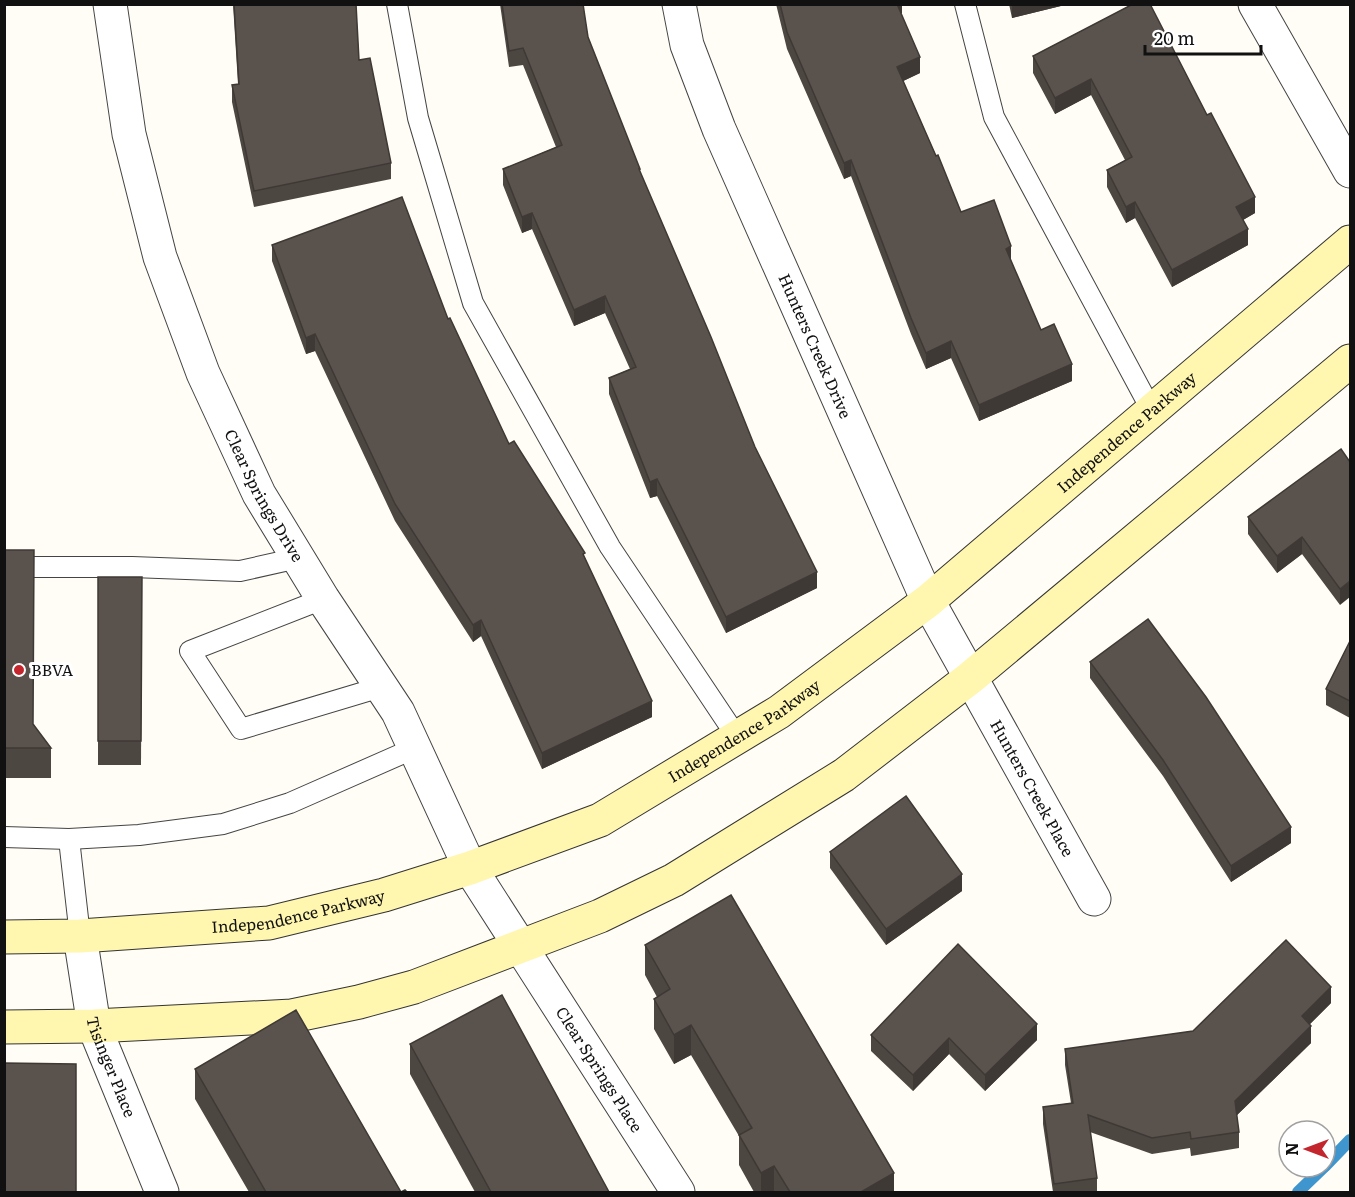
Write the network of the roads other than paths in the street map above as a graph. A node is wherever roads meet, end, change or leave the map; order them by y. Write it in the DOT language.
graph roads {
  1 [pos="110,4"];
  2 [pos="397,4"];
  3 [pos="679,4"];
  4 [pos="965,4"];
  5 [pos="1255,4"];
  6 [pos="1350,171"];
  7 [pos="1350,242"];
  8 [pos="1350,361"];
  9 [pos="1152,411"];
  10 [pos="298,558"];
  11 [pos="4,567"];
  12 [pos="323,599"];
  13 [pos="928,601"];
  14 [pos="970,678"];
  15 [pos="381,687"];
  16 [pos="737,737"];
  17 [pos="415,748"];
  18 [pos="4,837"];
  19 [pos="69,839"];
  20 [pos="470,868"];
  21 [pos="1094,899"];
  22 [pos="80,936"];
  23 [pos="4,937"];
  24 [pos="520,947"];
  25 [pos="94,1026"];
  26 [pos="4,1027"];
  27 [pos="162,1192"];
  28 [pos="678,1192"];
  1 -- 10 [label="street, Clear Springs Drive"];
  2 -- 16 [label="lane"];
  3 -- 13 [label="street, Hunters Creek Drive"];
  4 -- 9 [label="lane"];
  5 -- 6 [label="street"];
  7 -- 9 [label="main road, Independence Parkway"];
  8 -- 14 [label="main road"];
  9 -- 13 [label="main road, Independence Parkway"];
  10 -- 11 [label="lane"];
  10 -- 12 [label="street, Clear Springs Drive"];
  12 -- 15 [label="street, Clear Springs Drive"];
  12 -- 15 [label="lane"];
  13 -- 14 [label="street, Hunters Creek Drive"];
  13 -- 16 [label="main road, Independence Parkway"];
  14 -- 21 [label="street, Hunters Creek Place"];
  14 -- 24 [label="main road"];
  15 -- 17 [label="street, Clear Springs Drive"];
  16 -- 20 [label="main road, Independence Parkway"];
  17 -- 19 [label="lane"];
  17 -- 20 [label="street, Clear Springs Drive"];
  18 -- 19 [label="lane"];
  19 -- 22 [label="lane"];
  20 -- 22 [label="main road, Independence Parkway"];
  20 -- 24 [label="street, Clear Springs Drive"];
  22 -- 23 [label="main road, Independence Parkway"];
  22 -- 25 [label="street, Tisinger Place"];
  24 -- 25 [label="main road"];
  24 -- 28 [label="street, Clear Springs Place"];
  25 -- 26 [label="main road"];
  25 -- 27 [label="street, Tisinger Place"];
}
